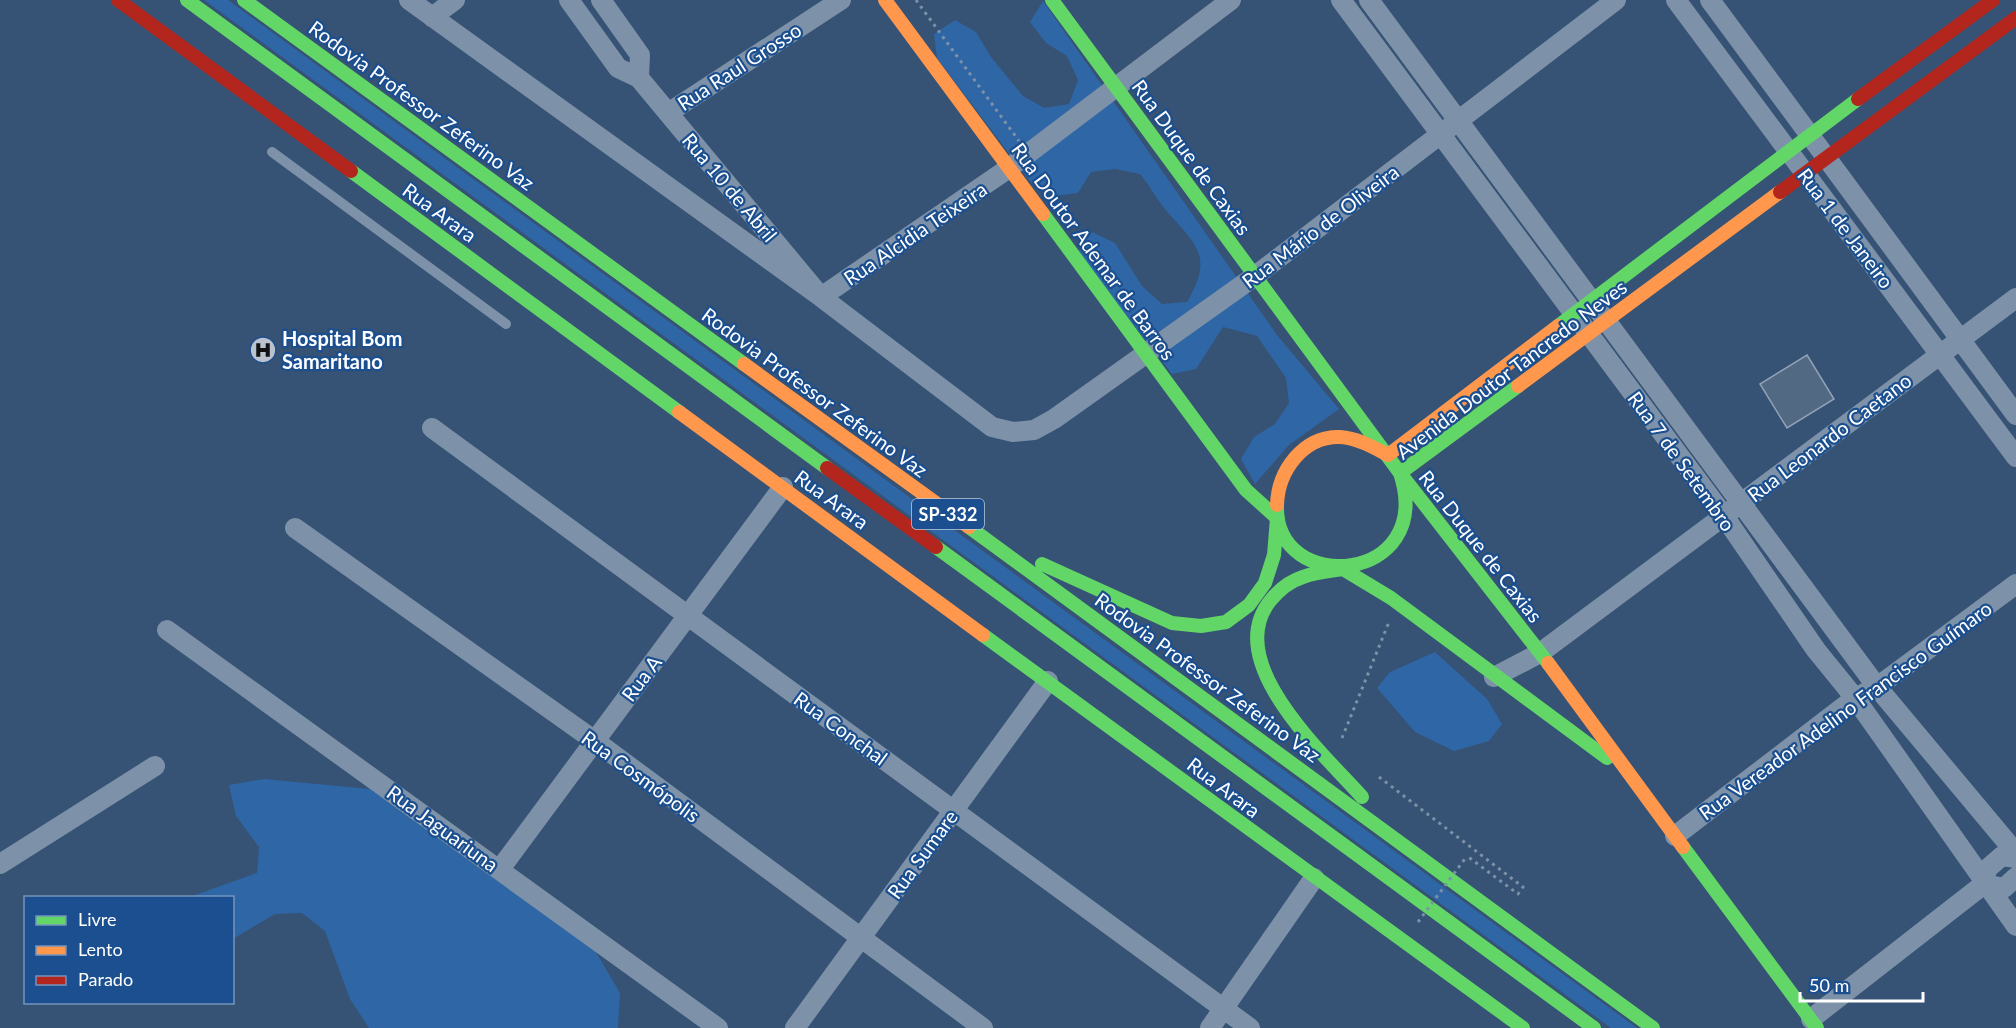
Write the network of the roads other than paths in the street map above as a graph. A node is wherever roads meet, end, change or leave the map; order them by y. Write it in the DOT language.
graph roads {
  1 [pos="118,0"];
  2 [pos="187,0"];
  3 [pos="244,0"];
  4 [pos="409,0"];
  5 [pos="455,0"];
  6 [pos="569,0"];
  7 [pos="601,0"];
  8 [pos="841,0"];
  9 [pos="885,0"];
  10 [pos="1052,0"];
  11 [pos="1231,0"];
  12 [pos="1341,0"];
  13 [pos="1370,0"];
  14 [pos="1616,0"];
  15 [pos="1676,0"];
  16 [pos="1710,0"];
  17 [pos="1990,1"];
  18 [pos="432,17"];
  19 [pos="2013,27"];
  20 [pos="639,78"];
  21 [pos="1115,86"];
  22 [pos="668,112"];
  23 [pos="1459,120"];
  24 [pos="1440,134"];
  25 [pos="1810,134"];
  26 [pos="1788,151"];
  27 [pos="272,152"];
  28 [pos="1828,158"];
  29 [pos="1009,168"];
  30 [pos="1806,174"];
  31 [pos="1255,276"];
  32 [pos="821,297"];
  33 [pos="2016,298"];
  34 [pos="1593,299"];
  35 [pos="1573,314"];
  36 [pos="1608,320"];
  37 [pos="506,324"];
  38 [pos="1589,334"];
  39 [pos="1961,339"];
  40 [pos="1146,354"];
  41 [pos="1940,355"];
  42 [pos="2016,415"];
  43 [pos="432,428"];
  44 [pos="1388,455"];
  45 [pos="2016,457"];
  46 [pos="1400,473"];
  47 [pos="783,487"];
  48 [pos="1742,502"];
  49 [pos="1724,516"];
  50 [pos="1277,519"];
  51 [pos="295,528"];
  52 [pos="969,529"];
  53 [pos="1343,569"];
  54 [pos="2016,584"];
  55 [pos="688,615"];
  56 [pos="167,630"];
  57 [pos="1540,653"];
  58 [pos="1494,677"];
  59 [pos="1048,681"];
  60 [pos="1877,687"];
  61 [pos="1855,698"];
  62 [pos="595,741"];
  63 [pos="155,766"];
  64 [pos="1628,773"];
  65 [pos="954,810"];
  66 [pos="1675,836"];
  67 [pos="1398,839"];
  68 [pos="2016,853"];
  69 [pos="2016,858"];
  70 [pos="0,864"];
  71 [pos="500,869"];
  72 [pos="2016,877"];
  73 [pos="1314,878"];
  74 [pos="1984,884"];
  75 [pos="2016,926"];
  76 [pos="861,938"];
  77 [pos="1224,1009"];
  78 [pos="1814,1024"];
  79 [pos="718,1028"];
  80 [pos="795,1028"];
  81 [pos="983,1028"];
  82 [pos="1210,1028"];
  83 [pos="1250,1028"];
  84 [pos="1523,1028"];
  85 [pos="1594,1028"];
  86 [pos="1653,1028"];
  1 -- 47 [label="main road, Rua Arara"];
  2 -- 85 [label="main road, SP-332"];
  3 -- 52 [label="main road, Rodovia Professor Zeferino Vaz / SP-332"];
  4 -- 18 [label="street"];
  5 -- 18 [label="street"];
  6 -- 20 [label="street, Rua 10 de Abril"];
  7 -- 20 [label="street"];
  8 -- 22 [label="street, Rua Raul Grosso"];
  9 -- 29 [label="main road, Rua Doutor Ademar de Barros"];
  10 -- 21 [label="main road, Rua Duque de Caxias"];
  11 -- 21 [label="street, Rua Alcidia Teixeira"];
  12 -- 24 [label="street, Rua 7 de Setembro"];
  13 -- 23 [label="street, Rua 7 de Setembro"];
  14 -- 23 [label="street, Rua Mário de Oliveira"];
  15 -- 26 [label="street, Rua 1 de Janeiro"];
  16 -- 25 [label="street, Rua 1 de Janeiro"];
  17 -- 19 [label="street"];
  17 -- 25 [label="main road, Avenida Doutor Tancredo Neves"];
  18 -- 32 [label="street"];
  19 -- 28 [label="main road, Avenida Doutor Tancredo Neves"];
  20 -- 22 [label="street, Rua 10 de Abril"];
  21 -- 29 [label="street, Rua Alcidia Teixeira"];
  21 -- 31 [label="main road, Rua Duque de Caxias"];
  22 -- 32 [label="street, Rua 10 de Abril"];
  23 -- 24 [label="street, Rua Mário de Oliveira"];
  23 -- 34 [label="street, Rua 7 de Setembro"];
  24 -- 31 [label="street, Rua Mário de Oliveira"];
  24 -- 35 [label="street, Rua 7 de Setembro"];
  25 -- 26 [label="main road, Avenida Doutor Tancredo Neves"];
  25 -- 28 [label="street, Rua 1 de Janeiro"];
  26 -- 30 [label="street, Rua 1 de Janeiro"];
  26 -- 34 [label="main road, Avenida Doutor Tancredo Neves"];
  27 -- 37 [label="lane"];
  28 -- 30 [label="main road, Avenida Doutor Tancredo Neves"];
  28 -- 39 [label="street, Rua 1 de Janeiro"];
  29 -- 32 [label="street, Rua Alcidia Teixeira"];
  29 -- 40 [label="main road, Rua Doutor Ademar de Barros"];
  30 -- 36 [label="main road, Avenida Doutor Tancredo Neves"];
  30 -- 41 [label="street, Rua 1 de Janeiro"];
  31 -- 40 [label="street, Rua Mário de Oliveira"];
  31 -- 44 [label="main road, Rua Duque de Caxias"];
  32 -- 40 [label="street, Rua Mário de Oliveira"];
  33 -- 39 [label="street, Rua Leonardo Caetano"];
  34 -- 35 [label="main road, Avenida Doutor Tancredo Neves"];
  34 -- 36 [label="street, Rua 7 de Setembro"];
  35 -- 38 [label="street, Rua 7 de Setembro"];
  35 -- 44 [label="main road, Avenida Doutor Tancredo Neves"];
  36 -- 38 [label="main road, Avenida Doutor Tancredo Neves"];
  36 -- 48 [label="street, Rua 7 de Setembro"];
  38 -- 46 [label="main road, Avenida Doutor Tancredo Neves"];
  38 -- 49 [label="street, Rua 7 de Setembro"];
  39 -- 41 [label="street, Rua Leonardo Caetano"];
  39 -- 42 [label="street, Rua 1 de Janeiro"];
  40 -- 50 [label="main road, Rua Doutor Ademar de Barros"];
  41 -- 45 [label="street, Rua 1 de Janeiro"];
  41 -- 48 [label="street, Rua Leonardo Caetano"];
  43 -- 55 [label="street, Rua Conchal"];
  44 -- 46 [label="main road, Rua Duque de Caxias"];
  44 -- 50 [label="main road, Avenida Doutor Tancredo Neves"];
  46 -- 53 [label="main road, Avenida Doutor Tancredo Neves"];
  46 -- 57 [label="main road, Rua Duque de Caxias"];
  47 -- 55 [label="street, Rua A"];
  47 -- 59 [label="main road, Rua Arara"];
  48 -- 49 [label="street, Rua Leonardo Caetano"];
  48 -- 60 [label="street, Rua 7 de Setembro"];
  49 -- 57 [label="street, Rua Leonardo Caetano"];
  49 -- 61 [label="street, Rua 7 de Setembro"];
  50 -- 52 [label="main road"];
  50 -- 53 [label="main road, Avenida Doutor Tancredo Neves"];
  51 -- 62 [label="street, Rua Cosmópolis"];
  52 -- 67 [label="main road, Rodovia Professor Zeferino Vaz / SP-332"];
  53 -- 58 [label="main road"];
  53 -- 67 [label="main road"];
  54 -- 60 [label="street, Rua Vereador Adelino Francisco Guímaro"];
  55 -- 62 [label="street, Rua A"];
  55 -- 65 [label="street, Rua Conchal"];
  56 -- 71 [label="street, Rua Jaguariuna"];
  57 -- 58 [label="street, Rua Leonardo Caetano"];
  57 -- 64 [label="main road, Rua Duque de Caxias"];
  58 -- 64 [label="main road"];
  59 -- 65 [label="street, Rua Sumare"];
  59 -- 73 [label="main road, Rua Arara"];
  60 -- 61 [label="street, Rua Vereador Adelino Francisco Guímaro"];
  60 -- 68 [label="street, Rua 7 de Setembro"];
  61 -- 66 [label="street, Rua Vereador Adelino Francisco Guímaro"];
  61 -- 74 [label="street, Rua 7 de Setembro"];
  62 -- 71 [label="street, Rua A"];
  62 -- 76 [label="street, Rua Cosmópolis"];
  63 -- 70 [label="street"];
  64 -- 66 [label="main road, Rua Duque de Caxias"];
  65 -- 76 [label="street, Rua Sumare"];
  65 -- 77 [label="street, Rua Conchal"];
  66 -- 78 [label="main road, Rua Duque de Caxias"];
  67 -- 86 [label="main road, Rodovia Professor Zeferino Vaz / SP-332"];
  69 -- 74 [label="street"];
  71 -- 79 [label="street, Rua Jaguariuna"];
  72 -- 74 [label="street"];
  73 -- 77 [label="street"];
  73 -- 84 [label="main road, Rua Arara"];
  74 -- 75 [label="street, Rua 7 de Setembro"];
  74 -- 78 [label="street"];
  76 -- 80 [label="street, Rua Sumare"];
  76 -- 81 [label="street, Rua Cosmópolis"];
  77 -- 82 [label="street"];
  77 -- 83 [label="street, Rua Conchal"];
}
